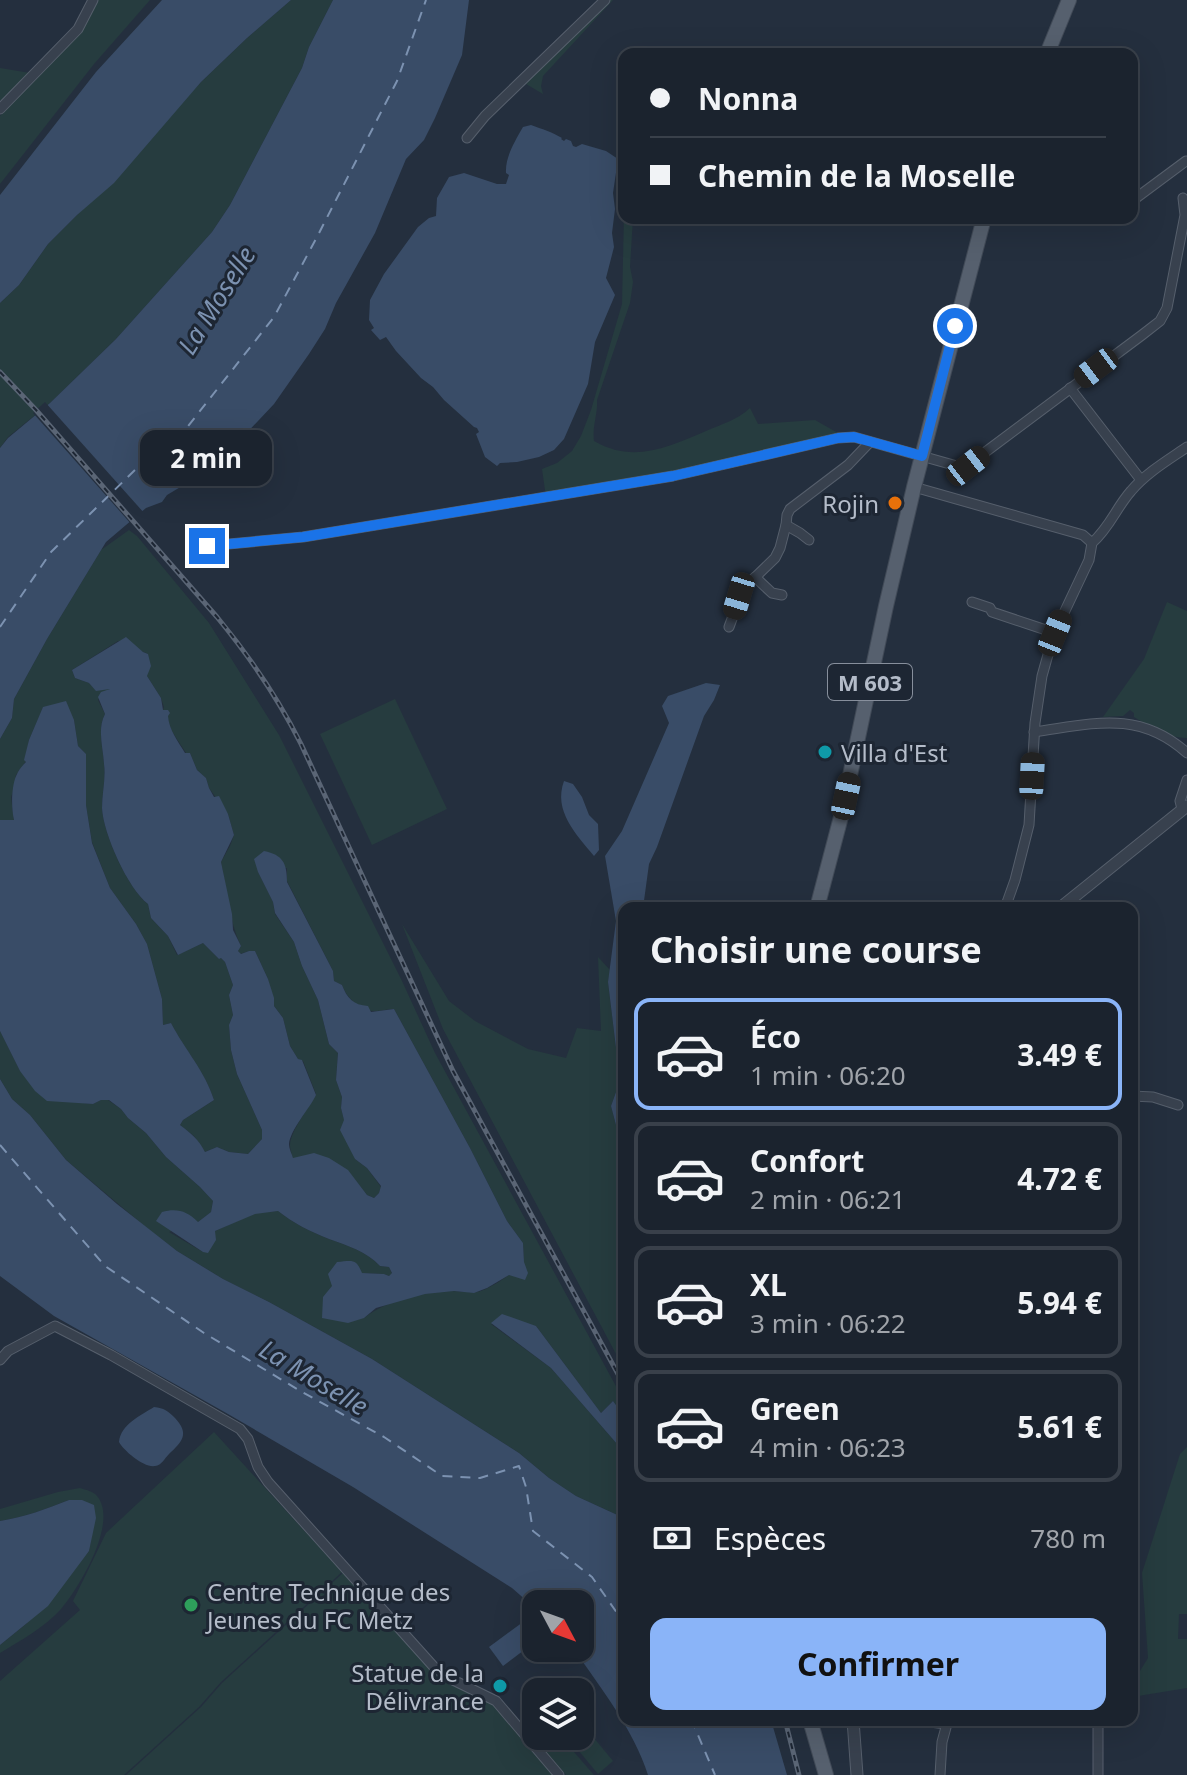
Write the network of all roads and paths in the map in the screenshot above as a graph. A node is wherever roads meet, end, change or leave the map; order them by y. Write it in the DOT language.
graph roads {
  1 [pos="93,0"];
  2 [pos="605,0"];
  3 [pos="1069,0"];
  4 [pos="1049,48"];
  5 [pos="0,109"];
  6 [pos="467,138"];
  7 [pos="1186,161"];
  8 [pos="1138,197"];
  9 [pos="1183,198"];
  10 [pos="982,224"];
  11 [pos="1070,388"];
  12 [pos="870,442"];
  13 [pos="1187,447"];
  14 [pos="922,456"];
  15 [pos="1141,480"];
  16 [pos="914,487"];
  17 [pos="786,525"];
  18 [pos="809,540"];
  19 [pos="1092,543"];
  20 [pos="207,546"];
  21 [pos="755,577"];
  22 [pos="782,595"];
  23 [pos="972,602"];
  24 [pos="729,627"];
  25 [pos="1055,633"];
  26 [pos="1034,732"];
  27 [pos="1187,753"];
  28 [pos="1187,780"];
  29 [pos="1185,808"];
  30 [pos="819,902"];
  31 [pos="1007,902"];
  32 [pos="1068,902"];
  33 [pos="1138,1096"];
  34 [pos="1178,1105"];
  35 [pos="4,1349"];
  36 [pos="0,1360"];
  37 [pos="812,1726"];
  38 [pos="853,1726"];
  39 [pos="946,1726"];
  40 [pos="1098,1726"];
  41 [pos="559,1775"];
  42 [pos="826,1775"];
  43 [pos="857,1775"];
  44 [pos="940,1775"];
  45 [pos="1098,1775"];
  1 -- 5 [label="street"];
  2 -- 6 [label="street"];
  3 -- 4 [label="main road"];
  7 -- 8 [label="street"];
  9 -- 11 [label="street"];
  10 -- 14 [label="main road, M 603"];
  11 -- 14 [label="street"];
  11 -- 15 [label="street"];
  12 -- 14 [label="street"];
  12 -- 17 [label="street"];
  12 -- 20 [label="street"];
  13 -- 15 [label="street"];
  14 -- 16 [label="main road, M 603"];
  15 -- 19 [label="street"];
  16 -- 19 [label="street"];
  16 -- 30 [label="main road, M 603"];
  17 -- 18 [label="street"];
  17 -- 21 [label="street"];
  19 -- 25 [label="street"];
  21 -- 22 [label="street"];
  21 -- 24 [label="street"];
  23 -- 25 [label="street"];
  25 -- 26 [label="street"];
  26 -- 27 [label="street"];
  26 -- 31 [label="street"];
  28 -- 29 [label="street"];
  29 -- 32 [label="street"];
  33 -- 34 [label="street"];
  35 -- 36 [label="street"];
  35 -- 41 [label="street"];
  37 -- 42 [label="main road"];
  38 -- 43 [label="street"];
  39 -- 44 [label="street"];
  40 -- 45 [label="street"];
}
